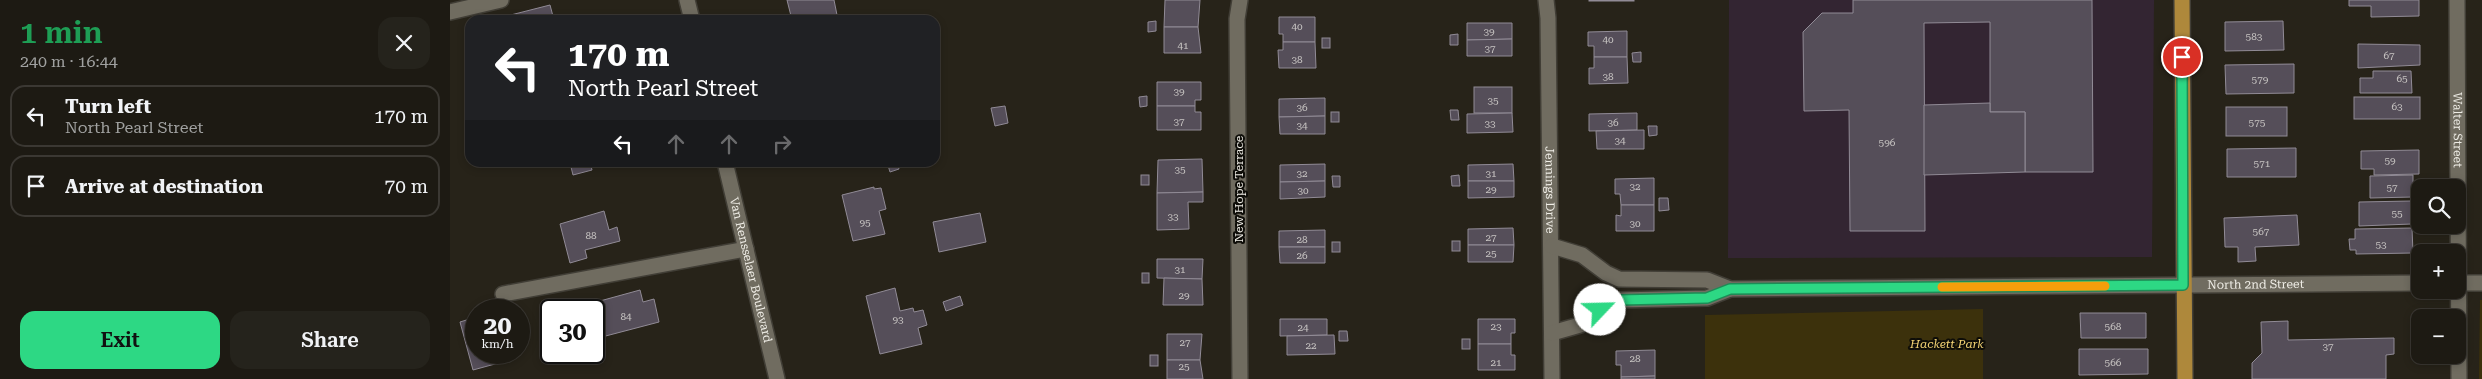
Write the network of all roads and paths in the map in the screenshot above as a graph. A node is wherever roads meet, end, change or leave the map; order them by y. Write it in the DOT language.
graph roads {
  1 [pos="501,0"];
  2 [pos="687,0"];
  3 [pos="1240,0"];
  4 [pos="1546,0"];
  5 [pos="2182,0"];
  6 [pos="2457,0"];
  7 [pos="450,12"];
  8 [pos="691,15"];
  9 [pos="727,167"];
  10 [pos="2458,244"];
  11 [pos="1552,246"];
  12 [pos="746,249"];
  13 [pos="2466,283"];
  14 [pos="2482,283"];
  15 [pos="2411,284"];
  16 [pos="2183,285"];
  17 [pos="1730,289"];
  18 [pos="503,294"];
  19 [pos="2458,299"];
  20 [pos="1552,332"];
  21 [pos="777,379"];
  22 [pos="1240,379"];
  23 [pos="1552,379"];
  24 [pos="2185,379"];
  25 [pos="2459,379"];
  1 -- 7 [label="street"];
  2 -- 8 [label="street"];
  3 -- 22 [label="street, New Hope Terrace"];
  4 -- 11 [label="street, Jennings Drive"];
  5 -- 16 [label="main road"];
  6 -- 10 [label="street, Walter Street"];
  9 -- 12 [label="street, Van Rensselaer Boulevard"];
  11 -- 17 [label="street, North 2nd Street"];
  11 -- 20 [label="street, Jennings Drive"];
  12 -- 18 [label="street"];
  12 -- 21 [label="street, Van Rensselaer Boulevard"];
  13 -- 14 [label="street"];
  15 -- 16 [label="street, North 2nd Street"];
  16 -- 17 [label="street, North 2nd Street"];
  16 -- 24 [label="main road"];
  17 -- 20 [label="street, North 2nd Street"];
  19 -- 25 [label="street, Walter Street"];
  20 -- 23 [label="street, Jennings Drive"];
}
